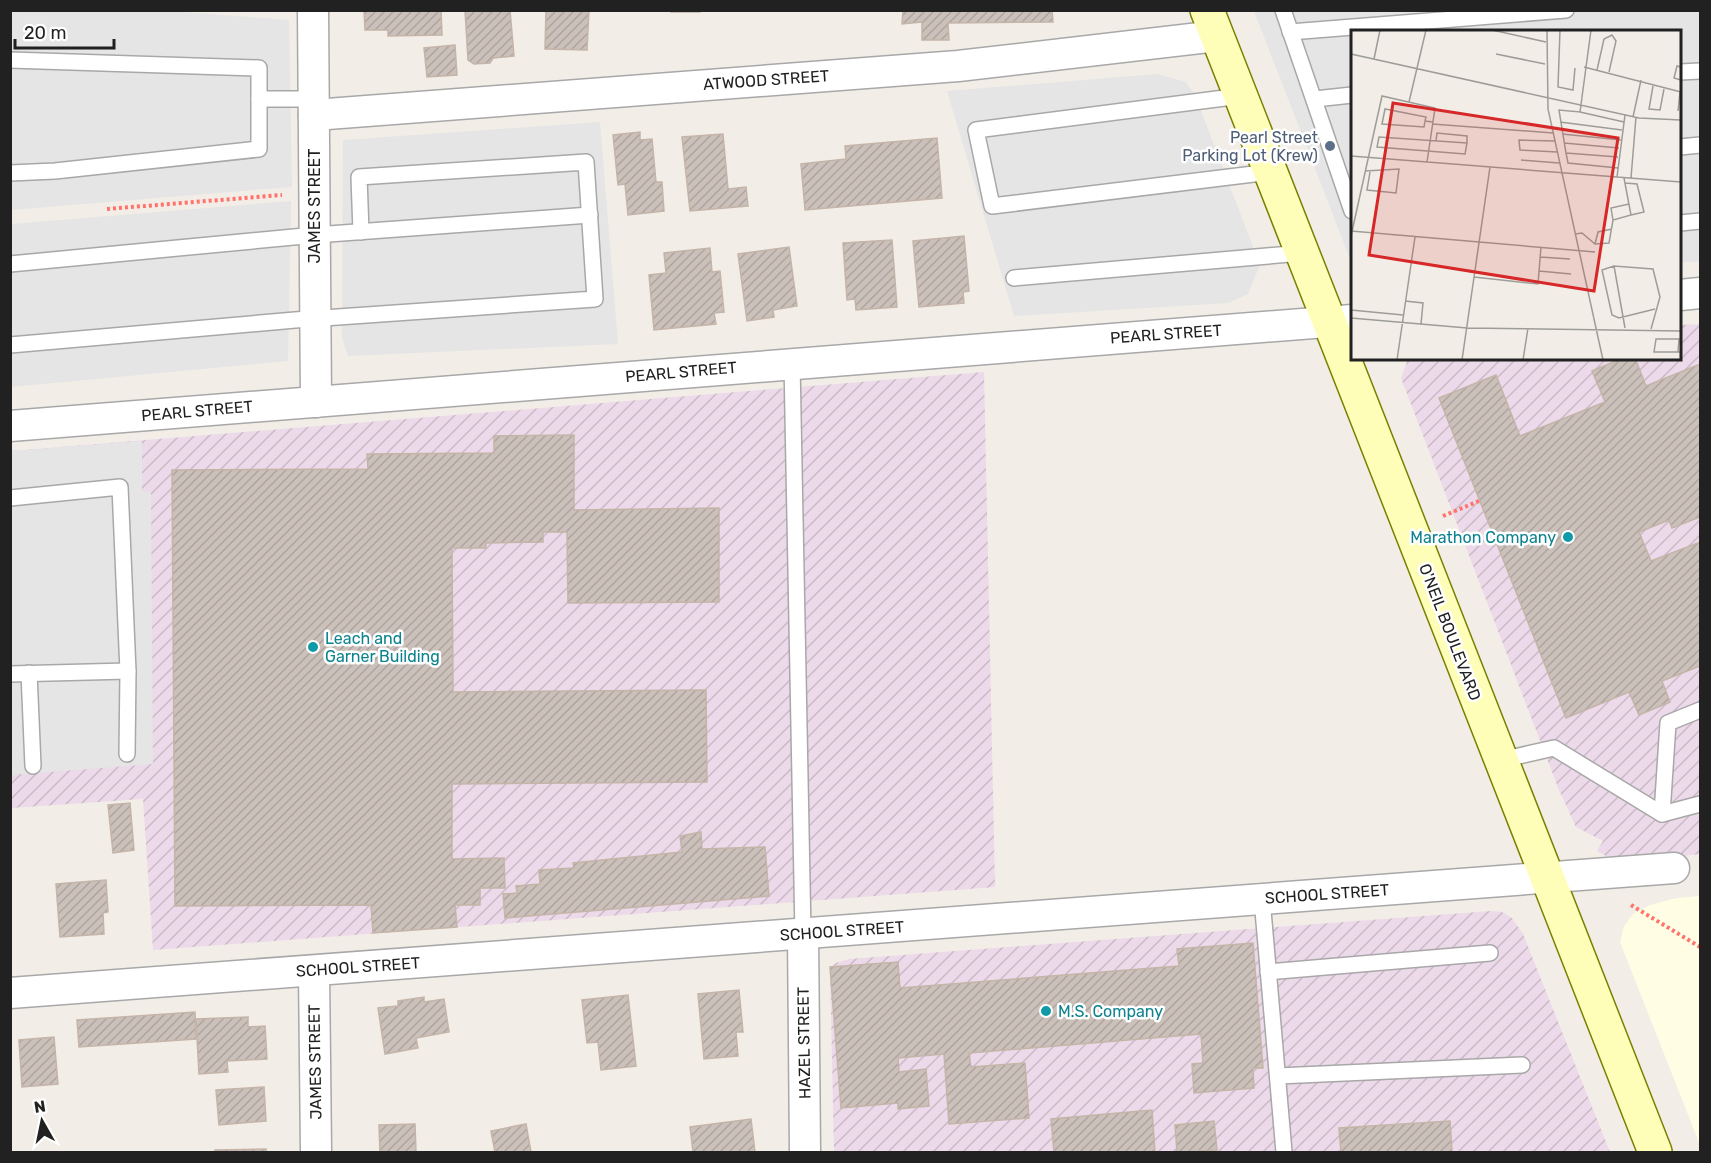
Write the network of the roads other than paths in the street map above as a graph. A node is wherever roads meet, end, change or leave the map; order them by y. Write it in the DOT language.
graph roads {
  1 [pos="313,10"];
  2 [pos="1283,10"];
  3 [pos="1566,10"];
  4 [pos="1212,23"];
  5 [pos="1290,32"];
  6 [pos="10,60"];
  7 [pos="1701,71"];
  8 [pos="1681,72"];
  9 [pos="1351,95"];
  10 [pos="1240,96"];
  11 [pos="259,99"];
  12 [pos="1315,99"];
  13 [pos="314,107"];
  14 [pos="1701,145"];
  15 [pos="1681,147"];
  16 [pos="1270,172"];
  17 [pos="10,173"];
  18 [pos="1346,173"];
  19 [pos="1351,200"];
  20 [pos="590,215"];
  21 [pos="1701,221"];
  22 [pos="1681,223"];
  23 [pos="361,232"];
  24 [pos="315,235"];
  25 [pos="1302,253"];
  26 [pos="10,264"];
  27 [pos="1014,278"];
  28 [pos="1701,293"];
  29 [pos="1681,295"];
  30 [pos="315,318"];
  31 [pos="1340,321"];
  32 [pos="10,345"];
  33 [pos="1351,351"];
  34 [pos="1354,360"];
  35 [pos="792,363"];
  36 [pos="316,402"];
  37 [pos="10,426"];
  38 [pos="10,498"];
  39 [pos="128,671"];
  40 [pos="29,673"];
  41 [pos="10,674"];
  42 [pos="1701,710"];
  43 [pos="127,754"];
  44 [pos="1501,760"];
  45 [pos="33,766"];
  46 [pos="1701,804"];
  47 [pos="1662,814"];
  48 [pos="1674,868"];
  49 [pos="1547,878"];
  50 [pos="1262,899"];
  51 [pos="803,934"];
  52 [pos="1490,953"];
  53 [pos="314,971"];
  54 [pos="1268,972"];
  55 [pos="10,993"];
  56 [pos="1522,1065"];
  57 [pos="1278,1076"];
  58 [pos="316,1152"];
  59 [pos="805,1152"];
  60 [pos="1284,1152"];
  61 [pos="1655,1152"];
  1 -- 13 [label="street, JAMES STREET"];
  2 -- 5 [label="lane"];
  3 -- 5 [label="lane"];
  4 -- 10 [label="main road, O'NEIL BOULEVARD"];
  4 -- 13 [label="street, ATWOOD STREET"];
  5 -- 12 [label="lane"];
  6 -- 11 [label="lane"];
  7 -- 8 [label="lane"];
  9 -- 12 [label="lane"];
  10 -- 16 [label="main road, O'NEIL BOULEVARD"];
  10 -- 16 [label="lane"];
  11 -- 13 [label="lane"];
  11 -- 17 [label="lane"];
  12 -- 18 [label="lane"];
  13 -- 24 [label="street, JAMES STREET"];
  14 -- 15 [label="lane"];
  16 -- 25 [label="main road, O'NEIL BOULEVARD"];
  18 -- 19 [label="lane"];
  20 -- 23 [label="lane"];
  20 -- 23 [label="lane"];
  20 -- 30 [label="lane"];
  21 -- 22 [label="lane"];
  23 -- 24 [label="lane"];
  24 -- 26 [label="lane"];
  24 -- 30 [label="street, JAMES STREET"];
  25 -- 27 [label="lane"];
  25 -- 31 [label="main road, O'NEIL BOULEVARD"];
  28 -- 29 [label="street"];
  30 -- 32 [label="lane"];
  30 -- 36 [label="street, JAMES STREET"];
  31 -- 33 [label="main road, O'NEIL BOULEVARD"];
  31 -- 35 [label="street, PEARL STREET"];
  34 -- 44 [label="main road, O'NEIL BOULEVARD"];
  35 -- 36 [label="street, PEARL STREET"];
  35 -- 51 [label="lane"];
  36 -- 37 [label="street, PEARL STREET"];
  38 -- 39 [label="lane"];
  39 -- 40 [label="lane"];
  39 -- 43 [label="lane"];
  40 -- 41 [label="lane"];
  40 -- 45 [label="lane"];
  42 -- 47 [label="lane"];
  44 -- 47 [label="lane"];
  44 -- 49 [label="main road, O'NEIL BOULEVARD"];
  46 -- 47 [label="lane"];
  48 -- 49 [label="street, SCHOOL STREET"];
  49 -- 50 [label="street, SCHOOL STREET"];
  49 -- 61 [label="main road, O'NEIL BOULEVARD"];
  50 -- 51 [label="street, SCHOOL STREET"];
  50 -- 54 [label="lane"];
  51 -- 53 [label="street, SCHOOL STREET"];
  51 -- 59 [label="street, HAZEL STREET"];
  52 -- 54 [label="lane"];
  53 -- 55 [label="street, SCHOOL STREET"];
  53 -- 58 [label="street, JAMES STREET"];
  54 -- 57 [label="lane"];
  56 -- 57 [label="lane"];
  57 -- 60 [label="lane"];
}
